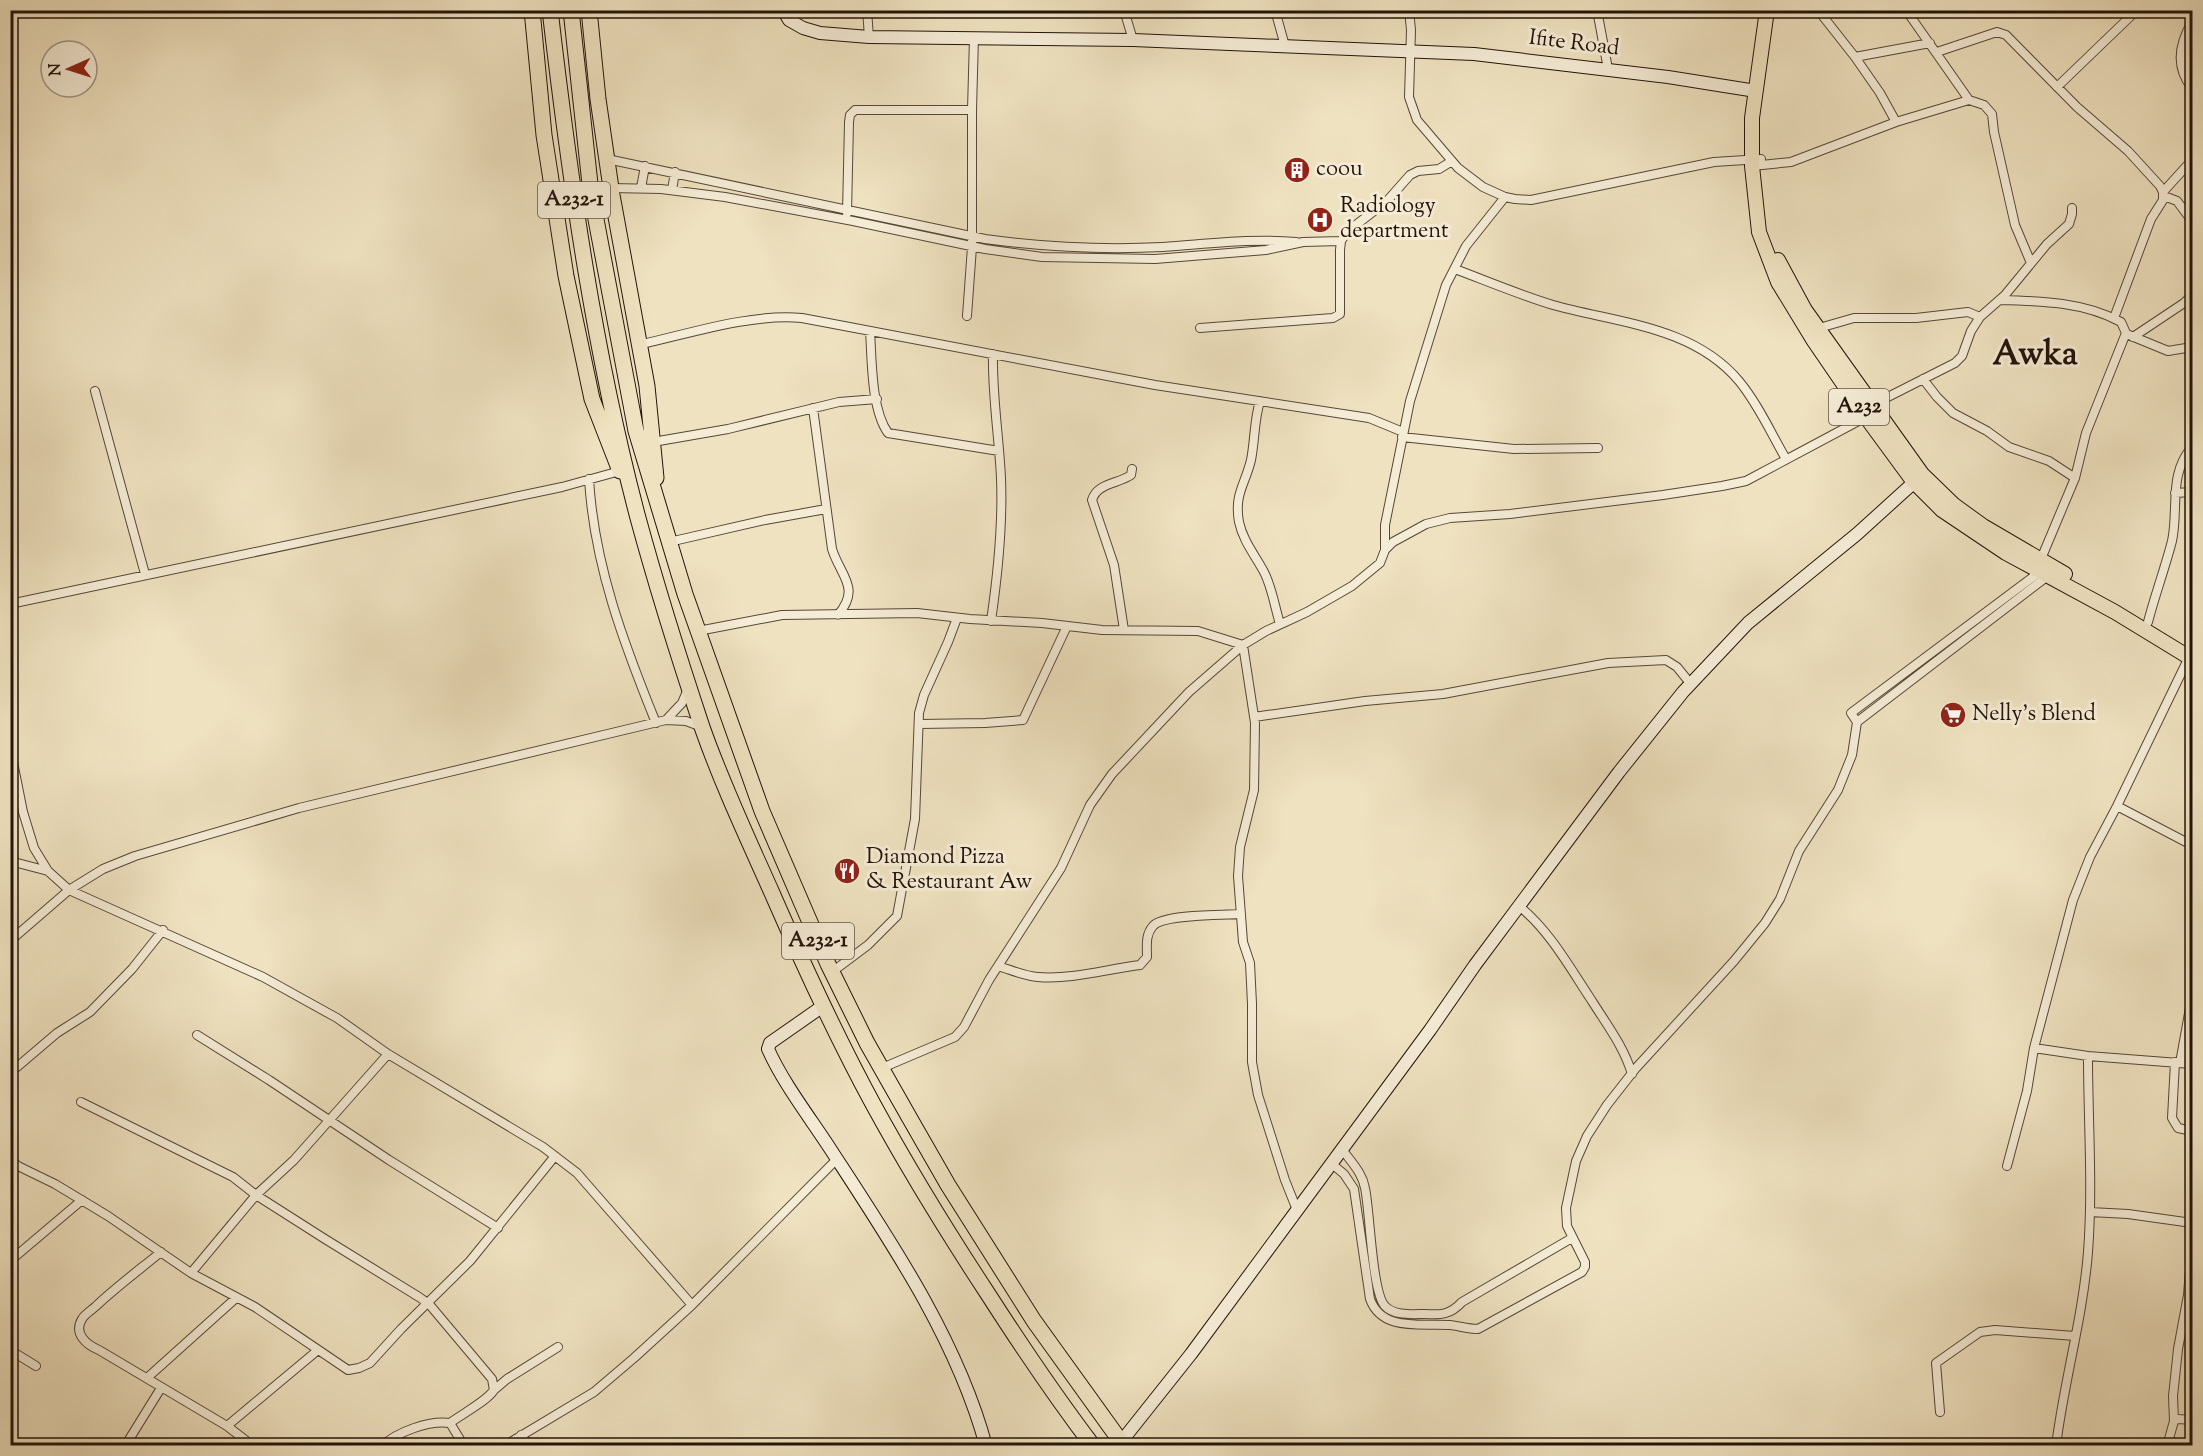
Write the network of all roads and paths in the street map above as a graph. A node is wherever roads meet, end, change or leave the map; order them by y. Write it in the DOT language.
graph roads {
  1 [pos="532,10"];
  2 [pos="550,10"];
  3 [pos="572,10"];
  4 [pos="589,10"];
  5 [pos="783,10"];
  6 [pos="867,10"];
  7 [pos="1124,10"];
  8 [pos="1275,10"];
  9 [pos="1409,10"];
  10 [pos="1597,10"];
  11 [pos="1767,10"];
  12 [pos="1774,10"];
  13 [pos="1818,10"];
  14 [pos="1906,10"];
  15 [pos="2137,10"];
  16 [pos="2193,22"];
  17 [pos="869,37"];
  18 [pos="974,37"];
  19 [pos="1133,40"];
  20 [pos="1929,43"];
  21 [pos="1285,46"];
  22 [pos="1410,51"];
  23 [pos="1937,52"];
  24 [pos="1855,57"];
  25 [pos="1608,69"];
  26 [pos="2057,87"];
  27 [pos="2193,88"];
  28 [pos="1755,91"];
  29 [pos="1970,100"];
  30 [pos="972,111"];
  31 [pos="1896,122"];
  32 [pos="607,159"];
  33 [pos="2193,160"];
  34 [pos="1452,161"];
  35 [pos="1757,162"];
  36 [pos="645,166"];
  37 [pos="675,172"];
  38 [pos="611,188"];
  39 [pos="641,188"];
  40 [pos="672,190"];
  41 [pos="2163,194"];
  42 [pos="1504,197"];
  43 [pos="2072,208"];
  44 [pos="848,209"];
  45 [pos="847,220"];
  46 [pos="2193,220"];
  47 [pos="972,236"];
  48 [pos="1341,241"];
  49 [pos="1303,242"];
  50 [pos="972,247"];
  51 [pos="2031,263"];
  52 [pos="1455,269"];
  53 [pos="2193,295"];
  54 [pos="2000,300"];
  55 [pos="967,316"];
  56 [pos="1980,317"];
  57 [pos="2114,318"];
  58 [pos="1200,328"];
  59 [pos="1819,328"];
  60 [pos="870,331"];
  61 [pos="2130,335"];
  62 [pos="638,345"];
  63 [pos="2193,347"];
  64 [pos="993,354"];
  65 [pos="1923,379"];
  66 [pos="95,391"];
  67 [pos="877,399"];
  68 [pos="1260,401"];
  69 [pos="813,408"];
  70 [pos="1869,411"];
  71 [pos="1403,435"];
  72 [pos="653,442"];
  73 [pos="2193,447"];
  74 [pos="1598,448"];
  75 [pos="999,451"];
  76 [pos="1786,459"];
  77 [pos="1132,469"];
  78 [pos="620,471"];
  79 [pos="1918,478"];
  80 [pos="2075,478"];
  81 [pos="589,479"];
  82 [pos="2193,492"];
  83 [pos="2175,493"];
  84 [pos="658,508"];
  85 [pos="826,509"];
  86 [pos="637,513"];
  87 [pos="669,542"];
  88 [pos="1385,550"];
  89 [pos="2044,569"];
  90 [pos="145,574"];
  91 [pos="10,604"];
  92 [pos="838,615"];
  93 [pos="957,618"];
  94 [pos="991,621"];
  95 [pos="2148,622"];
  96 [pos="1280,624"];
  97 [pos="1067,626"];
  98 [pos="1124,630"];
  99 [pos="698,631"];
  100 [pos="1243,645"];
  101 [pos="2191,656"];
  102 [pos="1690,683"];
  103 [pos="689,685"];
  104 [pos="1254,717"];
  105 [pos="666,720"];
  106 [pos="1857,722"];
  107 [pos="656,723"];
  108 [pos="920,724"];
  109 [pos="703,728"];
  110 [pos="10,747"];
  111 [pos="2117,806"];
  112 [pos="2186,843"];
  113 [pos="10,861"];
  114 [pos="48,872"];
  115 [pos="69,890"];
  116 [pos="1519,906"];
  117 [pos="1241,914"];
  118 [pos="163,930"];
  119 [pos="10,941"];
  120 [pos="998,966"];
  121 [pos="832,972"];
  122 [pos="2193,997"];
  123 [pos="823,1006"];
  124 [pos="197,1035"];
  125 [pos="2034,1048"];
  126 [pos="388,1054"];
  127 [pos="1626,1055"];
  128 [pos="2088,1056"];
  129 [pos="1643,1060"];
  130 [pos="2178,1063"];
  131 [pos="2193,1064"];
  132 [pos="882,1068"];
  133 [pos="10,1073"];
  134 [pos="1632,1074"];
  135 [pos="81,1102"];
  136 [pos="328,1121"];
  137 [pos="2193,1131"];
  138 [pos="1342,1149"];
  139 [pos="555,1156"];
  140 [pos="10,1159"];
  141 [pos="837,1159"];
  142 [pos="1332,1164"];
  143 [pos="2007,1166"];
  144 [pos="256,1195"];
  145 [pos="82,1200"];
  146 [pos="1297,1210"];
  147 [pos="2090,1212"];
  148 [pos="2193,1223"];
  149 [pos="498,1228"];
  150 [pos="1572,1238"];
  151 [pos="2193,1245"];
  152 [pos="161,1252"];
  153 [pos="10,1261"];
  154 [pos="191,1273"];
  155 [pos="236,1298"];
  156 [pos="429,1304"];
  157 [pos="692,1305"];
  158 [pos="2075,1336"];
  159 [pos="558,1347"];
  160 [pos="10,1350"];
  161 [pos="318,1350"];
  162 [pos="36,1366"];
  163 [pos="147,1378"];
  164 [pos="161,1388"];
  165 [pos="494,1390"];
  166 [pos="1940,1412"];
  167 [pos="2193,1420"];
  168 [pos="2174,1421"];
  169 [pos="450,1423"];
  170 [pos="227,1426"];
  171 [pos="521,1435"];
  172 [pos="1123,1444"];
  173 [pos="124,1446"];
  174 [pos="253,1446"];
  175 [pos="382,1446"];
  176 [pos="464,1446"];
  177 [pos="504,1446"];
  178 [pos="530,1446"];
  179 [pos="986,1446"];
  180 [pos="1093,1446"];
  181 [pos="2056,1446"];
  182 [pos="2166,1446"];
  1 -- 78 [label="highway"];
  2 -- 86 [label="highway, A232-1"];
  3 -- 84 [label="highway, A232-1"];
  4 -- 32 [label="highway"];
  5 -- 17 [label="street, Ifite Road"];
  6 -- 17 [label="street"];
  7 -- 19 [label="street"];
  8 -- 21 [label="street"];
  9 -- 22 [label="street"];
  10 -- 25 [label="street"];
  11 -- 28 [label="main road, A232"];
  12 -- 35 [label="main road, A232"];
  13 -- 24 [label="street"];
  14 -- 20 [label="street"];
  15 -- 26 [label="street"];
  16 -- 27 [label="street"];
  17 -- 18 [label="street, Ifite Road"];
  18 -- 19 [label="street, Ifite Road"];
  18 -- 30 [label="street"];
  19 -- 21 [label="street, Ifite Road"];
  20 -- 23 [label="street"];
  20 -- 24 [label="street"];
  21 -- 22 [label="street, Ifite Road"];
  22 -- 25 [label="street, Ifite Road"];
  22 -- 34 [label="street"];
  23 -- 26 [label="street"];
  23 -- 29 [label="street"];
  24 -- 31 [label="street"];
  25 -- 28 [label="street, Ifite Road"];
  26 -- 41 [label="street"];
  28 -- 35 [label="main road, A232"];
  29 -- 31 [label="street"];
  29 -- 51 [label="street"];
  30 -- 44 [label="street"];
  30 -- 47 [label="street"];
  31 -- 35 [label="street"];
  32 -- 36 [label="street"];
  32 -- 38 [label="highway"];
  33 -- 41 [label="street"];
  34 -- 42 [label="street"];
  34 -- 48 [label="street"];
  35 -- 42 [label="street"];
  35 -- 59 [label="main road, A232"];
  35 -- 70 [label="main road, A232"];
  36 -- 37 [label="street"];
  36 -- 39 [label="street"];
  37 -- 40 [label="street"];
  37 -- 44 [label="street"];
  38 -- 39 [label="street"];
  38 -- 62 [label="highway"];
  39 -- 40 [label="street"];
  40 -- 45 [label="street"];
  41 -- 46 [label="street"];
  41 -- 57 [label="street"];
  42 -- 52 [label="street"];
  43 -- 51 [label="street"];
  44 -- 45 [label="street"];
  44 -- 47 [label="street"];
  45 -- 50 [label="street"];
  47 -- 49 [label="street"];
  47 -- 50 [label="street"];
  48 -- 49 [label="street"];
  48 -- 58 [label="street"];
  49 -- 50 [label="street"];
  50 -- 55 [label="street"];
  51 -- 54 [label="street"];
  52 -- 71 [label="street"];
  52 -- 76 [label="street"];
  53 -- 61 [label="street"];
  54 -- 56 [label="street"];
  54 -- 57 [label="street"];
  56 -- 59 [label="street"];
  56 -- 65 [label="street"];
  57 -- 61 [label="street"];
  59 -- 70 [label="main road, A232"];
  60 -- 62 [label="street"];
  60 -- 64 [label="street"];
  60 -- 67 [label="street"];
  61 -- 63 [label="street"];
  61 -- 80 [label="street"];
  62 -- 72 [label="highway"];
  64 -- 68 [label="street"];
  64 -- 75 [label="street"];
  65 -- 70 [label="street"];
  65 -- 80 [label="street"];
  66 -- 90 [label="street"];
  67 -- 69 [label="street"];
  67 -- 75 [label="street"];
  68 -- 71 [label="street"];
  68 -- 96 [label="street"];
  69 -- 72 [label="street"];
  69 -- 85 [label="street"];
  70 -- 76 [label="street"];
  70 -- 79 [label="main road, A232"];
  71 -- 74 [label="street"];
  71 -- 88 [label="street"];
  72 -- 84 [label="highway"];
  73 -- 83 [label="street"];
  75 -- 94 [label="street"];
  76 -- 88 [label="street"];
  77 -- 98 [label="street"];
  78 -- 81 [label="street"];
  78 -- 86 [label="highway"];
  79 -- 89 [label="main road, A232"];
  79 -- 102 [label="street"];
  80 -- 89 [label="street"];
  81 -- 90 [label="street"];
  81 -- 107 [label="street"];
  82 -- 83 [label="street"];
  83 -- 95 [label="street"];
  84 -- 87 [label="highway, A232-1"];
  85 -- 87 [label="street"];
  85 -- 92 [label="street"];
  86 -- 103 [label="highway, A232-1"];
  87 -- 99 [label="highway, A232-1"];
  88 -- 96 [label="street"];
  89 -- 95 [label="main road, A232"];
  89 -- 101 [label="main road, A232"];
  89 -- 106 [label="street"];
  89 -- 106 [label="street"];
  90 -- 91 [label="street"];
  92 -- 93 [label="street"];
  92 -- 99 [label="street"];
  93 -- 94 [label="street"];
  93 -- 108 [label="street"];
  94 -- 97 [label="street"];
  95 -- 101 [label="main road, A232"];
  96 -- 100 [label="street"];
  97 -- 98 [label="street"];
  97 -- 108 [label="street"];
  98 -- 100 [label="street"];
  99 -- 121 [label="highway, A232-1"];
  100 -- 104 [label="street"];
  100 -- 120 [label="street"];
  101 -- 111 [label="street"];
  102 -- 104 [label="street"];
  102 -- 116 [label="street"];
  103 -- 105 [label="street"];
  103 -- 109 [label="highway, A232-1"];
  104 -- 117 [label="street"];
  105 -- 107 [label="street"];
  105 -- 109 [label="street"];
  106 -- 129 [label="street"];
  107 -- 115 [label="street"];
  108 -- 121 [label="street"];
  109 -- 123 [label="highway, A232-1"];
  110 -- 114 [label="street"];
  111 -- 112 [label="street"];
  111 -- 125 [label="street"];
  113 -- 114 [label="street"];
  114 -- 115 [label="street"];
  115 -- 118 [label="street"];
  115 -- 119 [label="street"];
  116 -- 127 [label="street"];
  116 -- 138 [label="street"];
  117 -- 120 [label="street"];
  117 -- 146 [label="street"];
  118 -- 126 [label="street"];
  118 -- 133 [label="street"];
  120 -- 132 [label="street"];
  121 -- 132 [label="highway, A232-1"];
  122 -- 130 [label="street"];
  123 -- 141 [label="street"];
  123 -- 180 [label="highway, A232-1"];
  124 -- 136 [label="street"];
  125 -- 128 [label="street"];
  125 -- 143 [label="street"];
  126 -- 136 [label="street"];
  126 -- 139 [label="street"];
  127 -- 129 [label="street"];
  127 -- 134 [label="street"];
  128 -- 130 [label="street"];
  128 -- 147 [label="street"];
  129 -- 134 [label="street"];
  130 -- 131 [label="street"];
  130 -- 137 [label="street"];
  132 -- 172 [label="highway, A232-1"];
  134 -- 150 [label="street"];
  135 -- 144 [label="street"];
  136 -- 144 [label="street"];
  136 -- 149 [label="street"];
  138 -- 142 [label="street"];
  138 -- 150 [label="street"];
  139 -- 149 [label="street"];
  139 -- 157 [label="street"];
  140 -- 145 [label="street"];
  141 -- 157 [label="street"];
  141 -- 179 [label="street"];
  142 -- 146 [label="street"];
  142 -- 150 [label="street"];
  144 -- 154 [label="street"];
  144 -- 156 [label="street"];
  145 -- 152 [label="street"];
  145 -- 153 [label="street"];
  146 -- 172 [label="street"];
  147 -- 148 [label="street"];
  147 -- 158 [label="street"];
  149 -- 156 [label="street"];
  151 -- 168 [label="street"];
  152 -- 154 [label="street"];
  152 -- 163 [label="street"];
  154 -- 155 [label="street"];
  155 -- 161 [label="street"];
  155 -- 163 [label="street"];
  156 -- 161 [label="street"];
  156 -- 165 [label="street"];
  157 -- 171 [label="street"];
  158 -- 166 [label="street"];
  158 -- 181 [label="street"];
  159 -- 165 [label="street"];
  160 -- 162 [label="street"];
  161 -- 170 [label="street"];
  163 -- 164 [label="street"];
  164 -- 170 [label="street"];
  164 -- 173 [label="street"];
  165 -- 169 [label="street"];
  167 -- 168 [label="street"];
  168 -- 182 [label="street"];
  169 -- 175 [label="street"];
  169 -- 176 [label="street"];
  170 -- 174 [label="street"];
  171 -- 177 [label="street"];
  171 -- 178 [label="street"];
}
